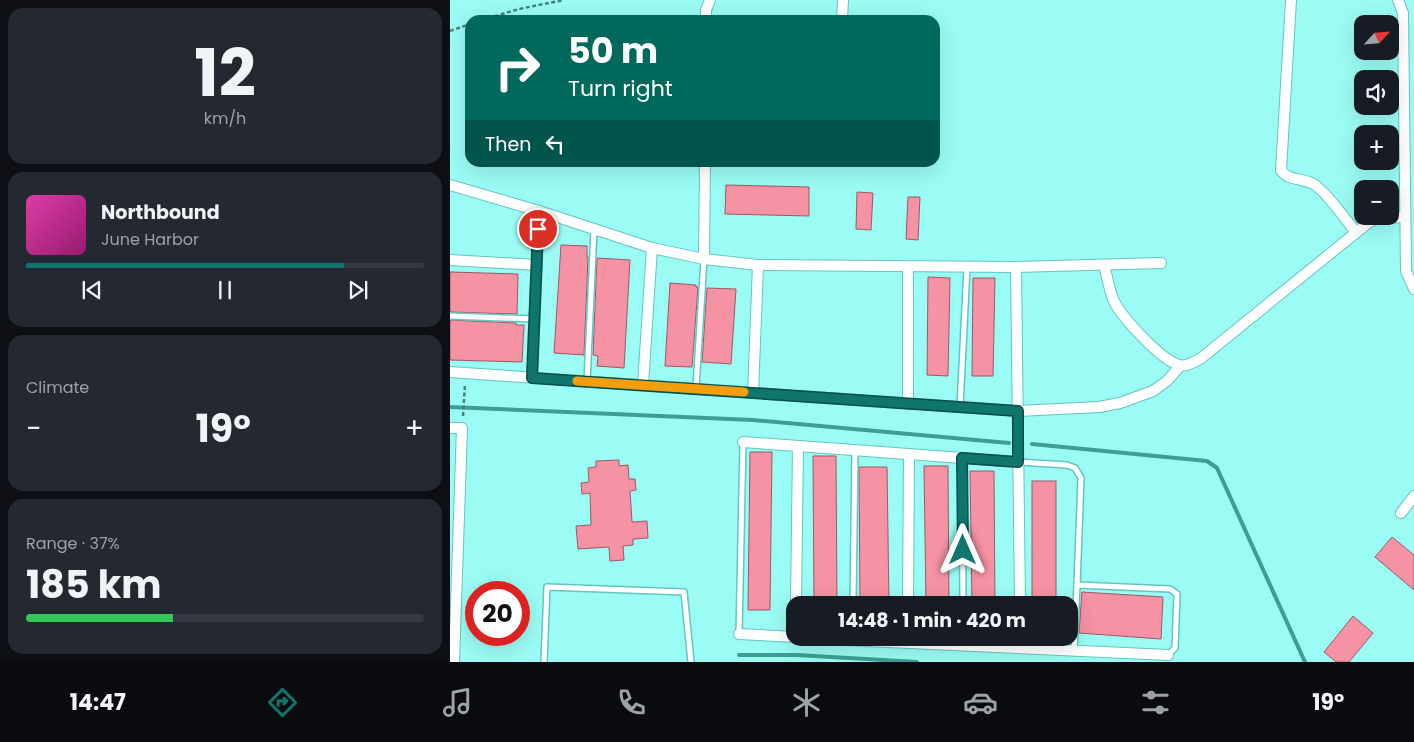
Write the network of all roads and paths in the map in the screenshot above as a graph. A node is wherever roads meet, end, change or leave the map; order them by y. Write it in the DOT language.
graph roads {
  1 [pos="564,0"];
  2 [pos="710,0"];
  3 [pos="843,0"];
  4 [pos="1291,0"];
  5 [pos="1398,0"];
  6 [pos="499,15"];
  7 [pos="706,15"];
  8 [pos="842,15"];
  9 [pos="465,26"];
  10 [pos="450,31"];
  11 [pos="705,167"];
  12 [pos="450,185"];
  13 [pos="539,211"];
  14 [pos="1405,217"];
  15 [pos="594,229"];
  16 [pos="1356,232"];
  17 [pos="652,248"];
  18 [pos="704,259"];
  19 [pos="450,260"];
  20 [pos="1161,263"];
  21 [pos="537,265"];
  22 [pos="758,265"];
  23 [pos="1104,265"];
  24 [pos="908,267"];
  25 [pos="967,267"];
  26 [pos="1016,267"];
  27 [pos="1414,289"];
  28 [pos="450,316"];
  29 [pos="534,319"];
  30 [pos="1180,366"];
  31 [pos="450,372"];
  32 [pos="466,373"];
  33 [pos="532,378"];
  34 [pos="587,381"];
  35 [pos="643,385"];
  36 [pos="696,389"];
  37 [pos="753,393"];
  38 [pos="908,404"];
  39 [pos="960,407"];
  40 [pos="1018,411"];
  41 [pos="450,428"];
  42 [pos="462,428"];
  43 [pos="743,442"];
  44 [pos="798,446"];
  45 [pos="855,450"];
  46 [pos="909,454"];
  47 [pos="962,458"];
  48 [pos="1018,462"];
  49 [pos="1414,496"];
  50 [pos="1401,513"];
  51 [pos="1077,585"];
  52 [pos="796,596"];
  53 [pos="853,596"];
  54 [pos="908,596"];
  55 [pos="963,596"];
  56 [pos="1020,596"];
  57 [pos="739,634"];
  58 [pos="786,637"];
  59 [pos="1001,646"];
  60 [pos="1020,648"];
  61 [pos="1074,651"];
  62 [pos="1168,655"];
  63 [pos="1105,657"];
  64 [pos="454,662"];
  65 [pos="544,662"];
  66 [pos="690,662"];
  1 -- 6 [label="path"];
  2 -- 7 [label="street"];
  3 -- 8 [label="street"];
  4 -- 16 [label="street"];
  5 -- 14 [label="street"];
  9 -- 10 [label="path"];
  11 -- 18 [label="street"];
  12 -- 13 [label="street"];
  13 -- 15 [label="street"];
  13 -- 21 [label="street"];
  14 -- 16 [label="street"];
  14 -- 27 [label="street"];
  15 -- 17 [label="street"];
  15 -- 34 [label="lane"];
  16 -- 30 [label="street"];
  17 -- 18 [label="street"];
  17 -- 35 [label="street"];
  18 -- 22 [label="street"];
  18 -- 36 [label="lane"];
  19 -- 21 [label="street"];
  20 -- 23 [label="street"];
  21 -- 29 [label="street"];
  22 -- 24 [label="street"];
  22 -- 37 [label="street"];
  23 -- 26 [label="street"];
  23 -- 30 [label="street"];
  24 -- 25 [label="street"];
  24 -- 38 [label="street"];
  25 -- 26 [label="street"];
  25 -- 39 [label="lane"];
  26 -- 40 [label="street"];
  28 -- 29 [label="lane"];
  29 -- 33 [label="street"];
  30 -- 40 [label="street"];
  31 -- 32 [label="street"];
  32 -- 33 [label="street"];
  32 -- 42 [label="path"];
  33 -- 34 [label="street"];
  34 -- 35 [label="street"];
  35 -- 36 [label="street"];
  36 -- 37 [label="street"];
  37 -- 38 [label="street"];
  38 -- 39 [label="street"];
  39 -- 40 [label="street"];
  40 -- 48 [label="street"];
  41 -- 42 [label="street"];
  42 -- 64 [label="street"];
  43 -- 44 [label="street"];
  43 -- 57 [label="lane"];
  44 -- 45 [label="street"];
  44 -- 52 [label="street"];
  45 -- 46 [label="street"];
  45 -- 53 [label="lane"];
  46 -- 47 [label="street"];
  46 -- 54 [label="street"];
  47 -- 48 [label="street"];
  47 -- 55 [label="lane"];
  48 -- 51 [label="lane"];
  48 -- 56 [label="street"];
  49 -- 50 [label="street"];
  51 -- 61 [label="lane"];
  51 -- 62 [label="lane"];
  57 -- 58 [label="street"];
  59 -- 60 [label="street"];
  60 -- 61 [label="street"];
  61 -- 63 [label="street"];
  62 -- 63 [label="street"];
  65 -- 66 [label="lane"];
}
